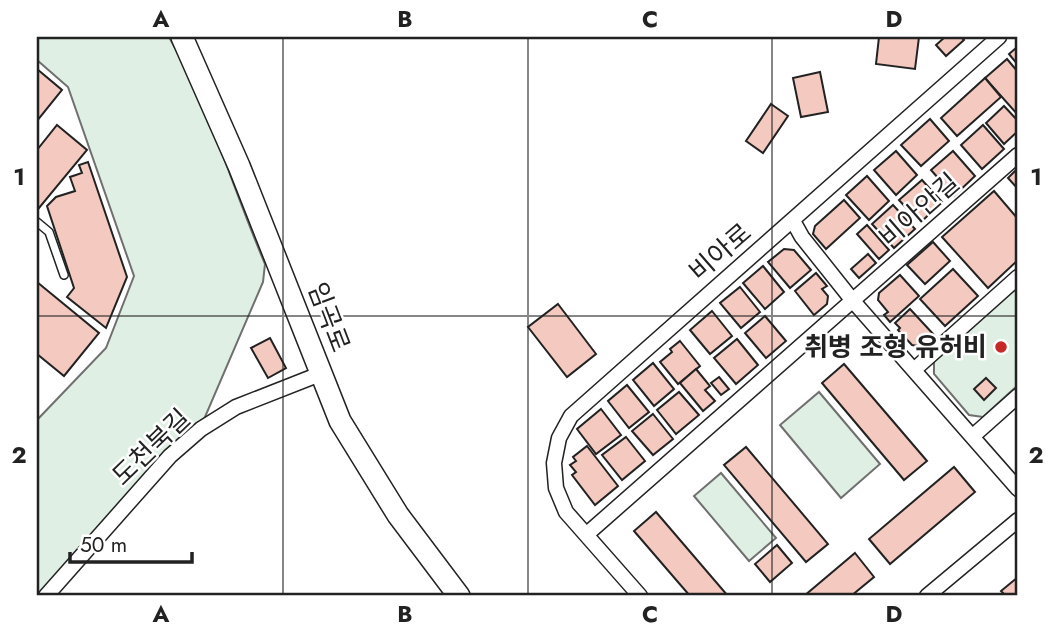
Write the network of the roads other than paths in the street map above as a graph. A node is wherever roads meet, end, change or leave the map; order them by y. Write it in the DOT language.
graph roads {
  1 [pos="182,37"];
  2 [pos="999,37"];
  3 [pos="1018,155"];
  4 [pos="793,220"];
  5 [pos="37,222"];
  6 [pos="64,275"];
  7 [pos="1018,277"];
  8 [pos="853,301"];
  9 [pos="915,369"];
  10 [pos="320,374"];
  11 [pos="1018,396"];
  12 [pos="973,436"];
  13 [pos="1018,489"];
  14 [pos="1018,520"];
  15 [pos="587,534"];
  16 [pos="46,596"];
  17 [pos="459,596"];
  18 [pos="640,596"];
  19 [pos="927,596"];
  1 -- 10 [label="main road, 임곡로"];
  2 -- 4 [label="street, 비아로"];
  3 -- 8 [label="street, 비아안길"];
  4 -- 8 [label="street"];
  4 -- 15 [label="street, 비아로"];
  5 -- 6 [label="lane"];
  7 -- 9 [label="street"];
  8 -- 9 [label="street"];
  8 -- 15 [label="street"];
  9 -- 12 [label="street"];
  10 -- 16 [label="street, 도천북길"];
  10 -- 17 [label="main road, 임곡로"];
  11 -- 12 [label="street"];
  12 -- 13 [label="street"];
  14 -- 19 [label="street"];
  15 -- 18 [label="street, 비아로"];
}
